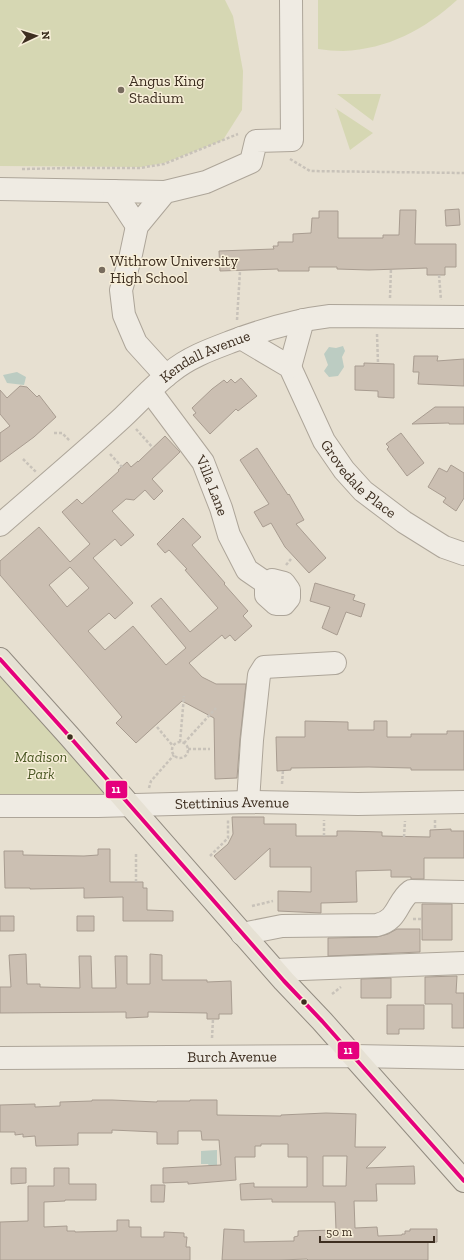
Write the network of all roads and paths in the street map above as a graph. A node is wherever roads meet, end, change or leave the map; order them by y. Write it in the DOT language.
graph roads {
  1 [pos="291,0"];
  2 [pos="245,132"];
  3 [pos="272,141"];
  4 [pos="70,167"];
  5 [pos="16,170"];
  6 [pos="70,172"];
  7 [pos="464,173"];
  8 [pos="0,190"];
  9 [pos="114,191"];
  10 [pos="165,192"];
  11 [pos="137,226"];
  12 [pos="391,268"];
  13 [pos="240,271"];
  14 [pos="439,275"];
  15 [pos="441,302"];
  16 [pos="384,316"];
  17 [pos="464,317"];
  18 [pos="303,320"];
  19 [pos="239,329"];
  20 [pos="378,364"];
  21 [pos="290,368"];
  22 [pos="166,376"];
  23 [pos="150,391"];
  24 [pos="123,417"];
  25 [pos="54,433"];
  26 [pos="72,443"];
  27 [pos="153,448"];
  28 [pos="23,459"];
  29 [pos="37,474"];
  30 [pos="0,525"];
  31 [pos="464,554"];
  32 [pos="266,583"];
  33 [pos="0,659"];
  34 [pos="335,663"];
  35 [pos="184,696"];
  36 [pos="216,708"];
  37 [pos="157,728"];
  38 [pos="180,742"];
  39 [pos="184,743"];
  40 [pos="173,746"];
  41 [pos="188,749"];
  42 [pos="210,749"];
  43 [pos="174,755"];
  44 [pos="283,770"];
  45 [pos="149,789"];
  46 [pos="282,791"];
  47 [pos="248,802"];
  48 [pos="464,802"];
  49 [pos="129,804"];
  50 [pos="0,806"];
  51 [pos="324,814"];
  52 [pos="406,814"];
  53 [pos="229,823"];
  54 [pos="324,836"];
  55 [pos="404,837"];
  56 [pos="136,853"];
  57 [pos="210,856"];
  58 [pos="136,882"];
  59 [pos="463,892"];
  60 [pos="273,901"];
  61 [pos="252,906"];
  62 [pos="242,934"];
  63 [pos="464,964"];
  64 [pos="275,970"];
  65 [pos="352,1056"];
  66 [pos="0,1058"];
  67 [pos="464,1058"];
  68 [pos="464,1180"];
  1 -- 3 [label="street"];
  2 -- 4 [label="path"];
  3 -- 7 [label="path"];
  3 -- 10 [label="street"];
  4 -- 5 [label="path"];
  4 -- 6 [label="path"];
  8 -- 9 [label="street"];
  9 -- 10 [label="street"];
  9 -- 11 [label="street"];
  10 -- 11 [label="street"];
  11 -- 22 [label="street"];
  12 -- 16 [label="path"];
  13 -- 19 [label="path"];
  14 -- 15 [label="path"];
  16 -- 17 [label="street, Kendall Avenue"];
  16 -- 18 [label="street, Kendall Avenue"];
  16 -- 20 [label="path"];
  18 -- 19 [label="street, Kendall Avenue"];
  18 -- 21 [label="street"];
  19 -- 21 [label="street"];
  19 -- 22 [label="street, Kendall Avenue"];
  21 -- 31 [label="street, Grovedale Place"];
  22 -- 23 [label="street, Kendall Avenue"];
  23 -- 24 [label="street, Kendall Avenue"];
  23 -- 32 [label="street, Villa Lane"];
  24 -- 27 [label="path"];
  24 -- 30 [label="street, Kendall Avenue"];
  25 -- 26 [label="path"];
  28 -- 29 [label="path"];
  33 -- 49 [label="main road"];
  34 -- 47 [label="street"];
  35 -- 38 [label="path"];
  36 -- 39 [label="path"];
  37 -- 40 [label="path"];
  38 -- 39 [label="path"];
  38 -- 40 [label="path"];
  39 -- 41 [label="path"];
  40 -- 43 [label="path"];
  41 -- 42 [label="path"];
  41 -- 43 [label="path"];
  43 -- 45 [label="path"];
  44 -- 46 [label="path"];
  47 -- 48 [label="street, Stettinius Avenue"];
  47 -- 49 [label="street, Stettinius Avenue"];
  49 -- 50 [label="street, Stettinius Avenue"];
  49 -- 62 [label="main road"];
  51 -- 54 [label="path"];
  52 -- 55 [label="path"];
  53 -- 57 [label="path"];
  56 -- 58 [label="path"];
  59 -- 62 [label="street"];
  60 -- 61 [label="path"];
  62 -- 64 [label="main road"];
  63 -- 64 [label="street"];
  64 -- 65 [label="main road"];
  65 -- 66 [label="street, Burch Avenue"];
  65 -- 67 [label="street, Burch Avenue"];
  65 -- 68 [label="main road"];
}
